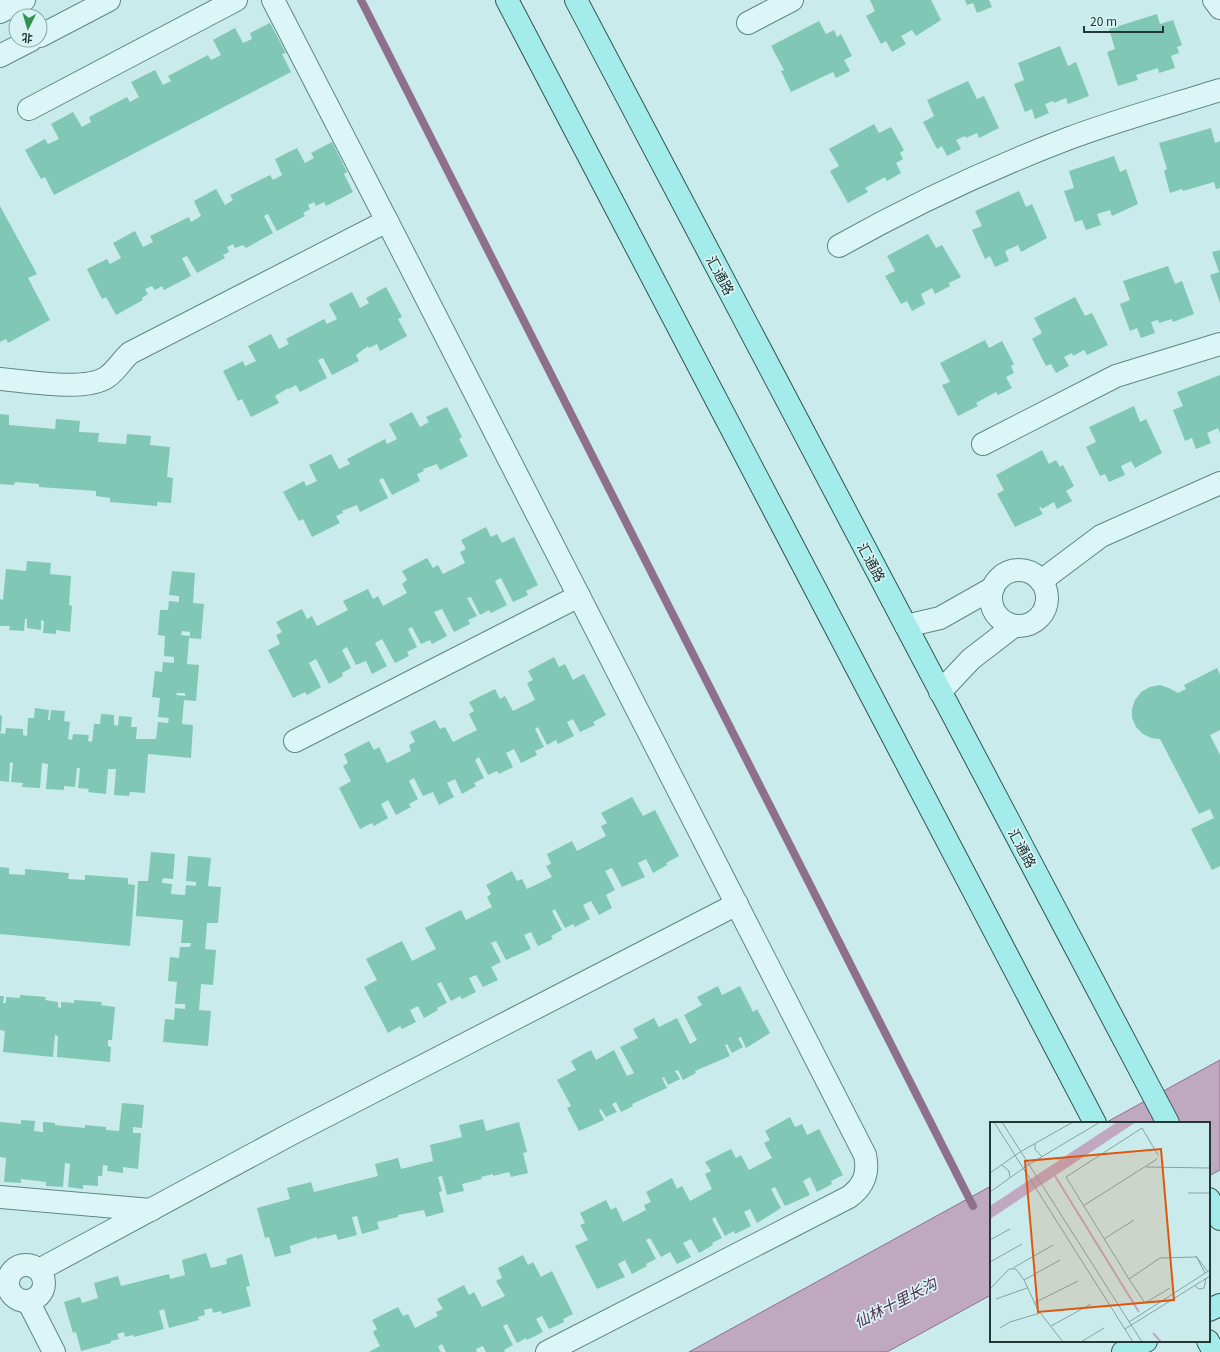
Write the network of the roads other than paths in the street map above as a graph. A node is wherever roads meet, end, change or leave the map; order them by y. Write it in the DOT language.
graph roads {
  1 [pos="24,0"];
  2 [pos="109,0"];
  3 [pos="236,0"];
  4 [pos="273,0"];
  5 [pos="507,0"];
  6 [pos="576,0"];
  7 [pos="792,0"];
  8 [pos="1214,0"];
  9 [pos="1220,8"];
  10 [pos="0,12"];
  11 [pos="748,23"];
  12 [pos="48,32"];
  13 [pos="16,48"];
  14 [pos="0,56"];
  15 [pos="1220,90"];
  16 [pos="29,108"];
  17 [pos="386,221"];
  18 [pos="839,246"];
  19 [pos="1220,344"];
  20 [pos="0,379"];
  21 [pos="983,444"];
  22 [pos="1220,482"];
  23 [pos="1042,581"];
  24 [pos="993,588"];
  25 [pos="579,596"];
  26 [pos="906,626"];
  27 [pos="1014,626"];
  28 [pos="940,692"];
  29 [pos="295,741"];
  30 [pos="737,904"];
  31 [pos="1094,1122"];
  32 [pos="1167,1122"];
  33 [pos="0,1197"];
  34 [pos="1210,1201"];
  35 [pos="151,1210"];
  36 [pos="1220,1220"];
  37 [pos="39,1270"];
  38 [pos="4,1287"];
  39 [pos="28,1301"];
  40 [pos="1220,1305"];
  41 [pos="1210,1310"];
  42 [pos="1144,1342"];
  43 [pos="1209,1342"];
  44 [pos="54,1352"];
  45 [pos="547,1352"];
  46 [pos="1123,1352"];
  47 [pos="1214,1352"];
  1 -- 10 [label="street"];
  2 -- 12 [label="street"];
  3 -- 16 [label="street"];
  4 -- 17 [label="street"];
  5 -- 31 [label="main road"];
  6 -- 26 [label="main road, 汇通路"];
  7 -- 11 [label="street"];
  8 -- 9 [label="street"];
  13 -- 14 [label="street"];
  15 -- 18 [label="street"];
  17 -- 20 [label="street"];
  17 -- 25 [label="street"];
  19 -- 21 [label="street"];
  22 -- 23 [label="street"];
  23 -- 24 [label="street"];
  23 -- 27 [label="street"];
  24 -- 26 [label="street"];
  24 -- 27 [label="street"];
  25 -- 29 [label="street"];
  25 -- 30 [label="street"];
  26 -- 28 [label="main road, 汇通路"];
  27 -- 28 [label="street"];
  28 -- 32 [label="main road, 汇通路"];
  30 -- 35 [label="street"];
  30 -- 45 [label="street"];
  33 -- 35 [label="street"];
  34 -- 36 [label="main road"];
  35 -- 37 [label="street"];
  37 -- 38 [label="street"];
  37 -- 39 [label="street"];
  38 -- 39 [label="street"];
  39 -- 44 [label="street"];
  40 -- 41 [label="main road"];
  42 -- 46 [label="main road"];
  43 -- 47 [label="main road"];
}
